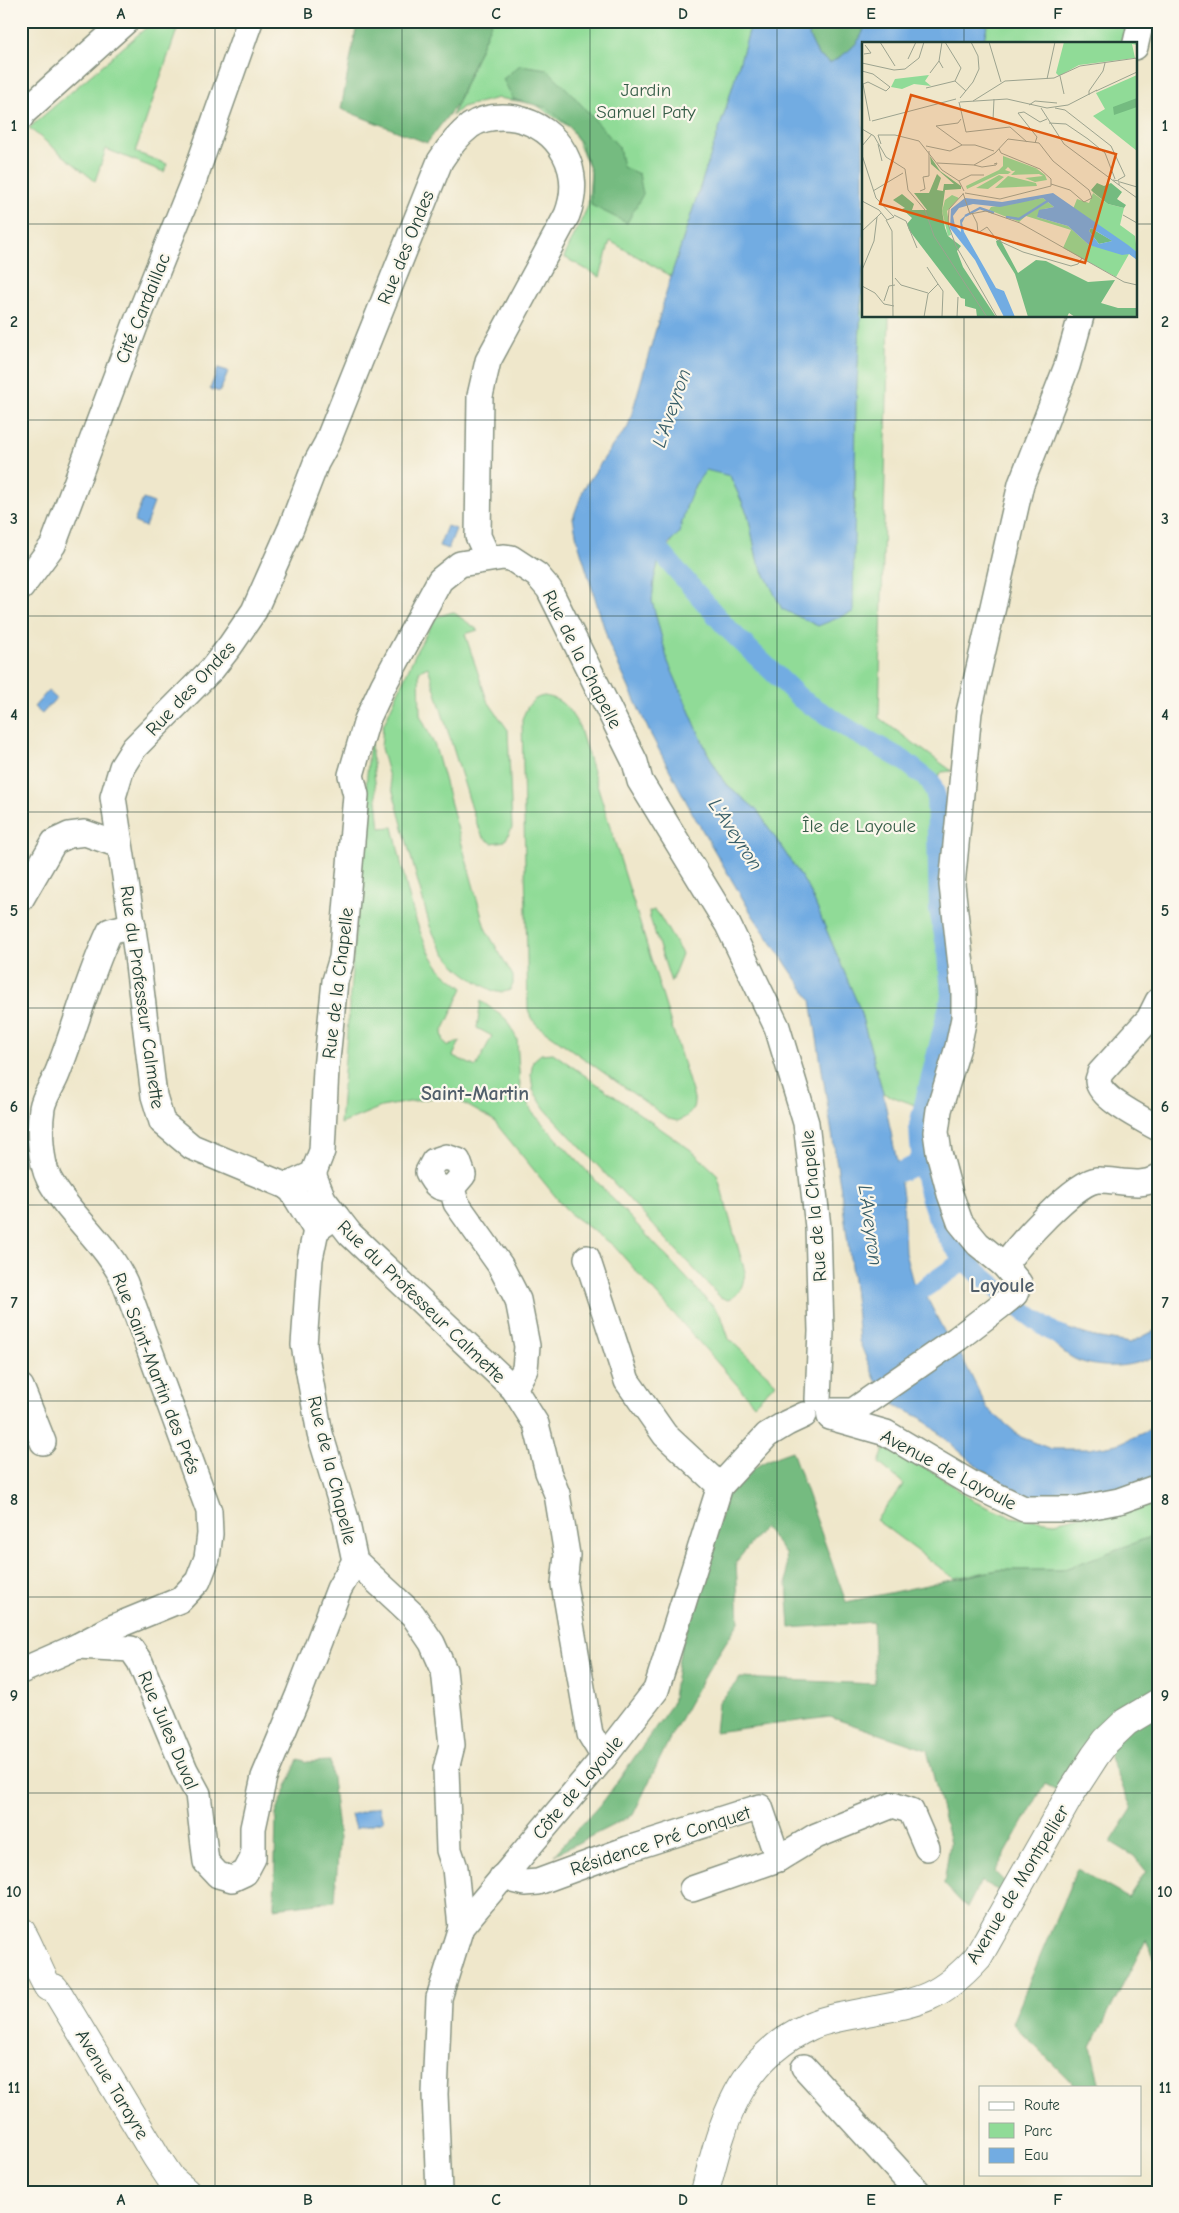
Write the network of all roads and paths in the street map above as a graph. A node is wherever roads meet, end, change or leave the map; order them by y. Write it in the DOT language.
graph roads {
  1 [pos="126,21"];
  2 [pos="250,21"];
  3 [pos="21,117"];
  4 [pos="1080,318"];
  5 [pos="488,558"];
  6 [pos="21,588"];
  7 [pos="119,845"];
  8 [pos="21,899"];
  9 [pos="133,925"];
  10 [pos="1158,1001"];
  11 [pos="1158,1128"];
  12 [pos="313,1174"];
  13 [pos="1158,1176"];
  14 [pos="286,1186"];
  15 [pos="452,1188"];
  16 [pos="326,1223"];
  17 [pos="586,1258"];
  18 [pos="1004,1265"];
  19 [pos="21,1387"];
  20 [pos="514,1389"];
  21 [pos="826,1410"];
  22 [pos="43,1442"];
  23 [pos="720,1486"];
  24 [pos="1158,1487"];
  25 [pos="355,1561"];
  26 [pos="78,1646"];
  27 [pos="21,1671"];
  28 [pos="1158,1703"];
  29 [pos="604,1757"];
  30 [pos="259,1798"];
  31 [pos="927,1848"];
  32 [pos="778,1859"];
  33 [pos="502,1877"];
  34 [pos="692,1889"];
  35 [pos="461,1926"];
  36 [pos="27,1941"];
  37 [pos="804,2067"];
  38 [pos="177,2188"];
  39 [pos="439,2192"];
  40 [pos="705,2192"];
  41 [pos="918,2192"];
  1 -- 3 [label="street"];
  2 -- 6 [label="street, Cité Cardaillac"];
  4 -- 18 [label="street"];
  5 -- 7 [label="street, Rue des Ondes"];
  5 -- 12 [label="street, Rue de la Chapelle"];
  5 -- 21 [label="street, Rue de la Chapelle"];
  7 -- 8 [label="street"];
  7 -- 9 [label="street, Rue du Professeur Calmette"];
  9 -- 14 [label="street, Rue du Professeur Calmette"];
  9 -- 26 [label="street, Rue Saint-Martin des Prés"];
  10 -- 11 [label="street"];
  12 -- 14 [label="street"];
  12 -- 16 [label="street"];
  13 -- 18 [label="street"];
  14 -- 16 [label="street, Rue du Professeur Calmette"];
  15 -- 20 [label="street"];
  16 -- 20 [label="street, Rue du Professeur Calmette"];
  16 -- 25 [label="street, Rue de la Chapelle"];
  17 -- 23 [label="street"];
  18 -- 21 [label="street, Côte de Layoule"];
  19 -- 22 [label="street"];
  20 -- 29 [label="street, Rue du Professeur Calmette"];
  21 -- 23 [label="street, Côte de Layoule"];
  21 -- 24 [label="street, Avenue de Layoule"];
  23 -- 29 [label="street, Côte de Layoule"];
  25 -- 30 [label="street, Rue de la Chapelle"];
  25 -- 35 [label="street, Rue de la Chapelle"];
  26 -- 27 [label="street, Rue Saint-Martin des Prés"];
  26 -- 30 [label="street, Rue Jules Duval"];
  28 -- 40 [label="main road, Avenue de Montpellier"];
  29 -- 33 [label="street, Côte de Layoule"];
  31 -- 32 [label="street"];
  32 -- 33 [label="street, Résidence Pré Conquet"];
  32 -- 34 [label="street"];
  33 -- 35 [label="street, Côte de Layoule"];
  35 -- 39 [label="street, Côte de Layoule"];
  36 -- 38 [label="main road, Avenue Tarayre"];
  37 -- 41 [label="street"];
}
